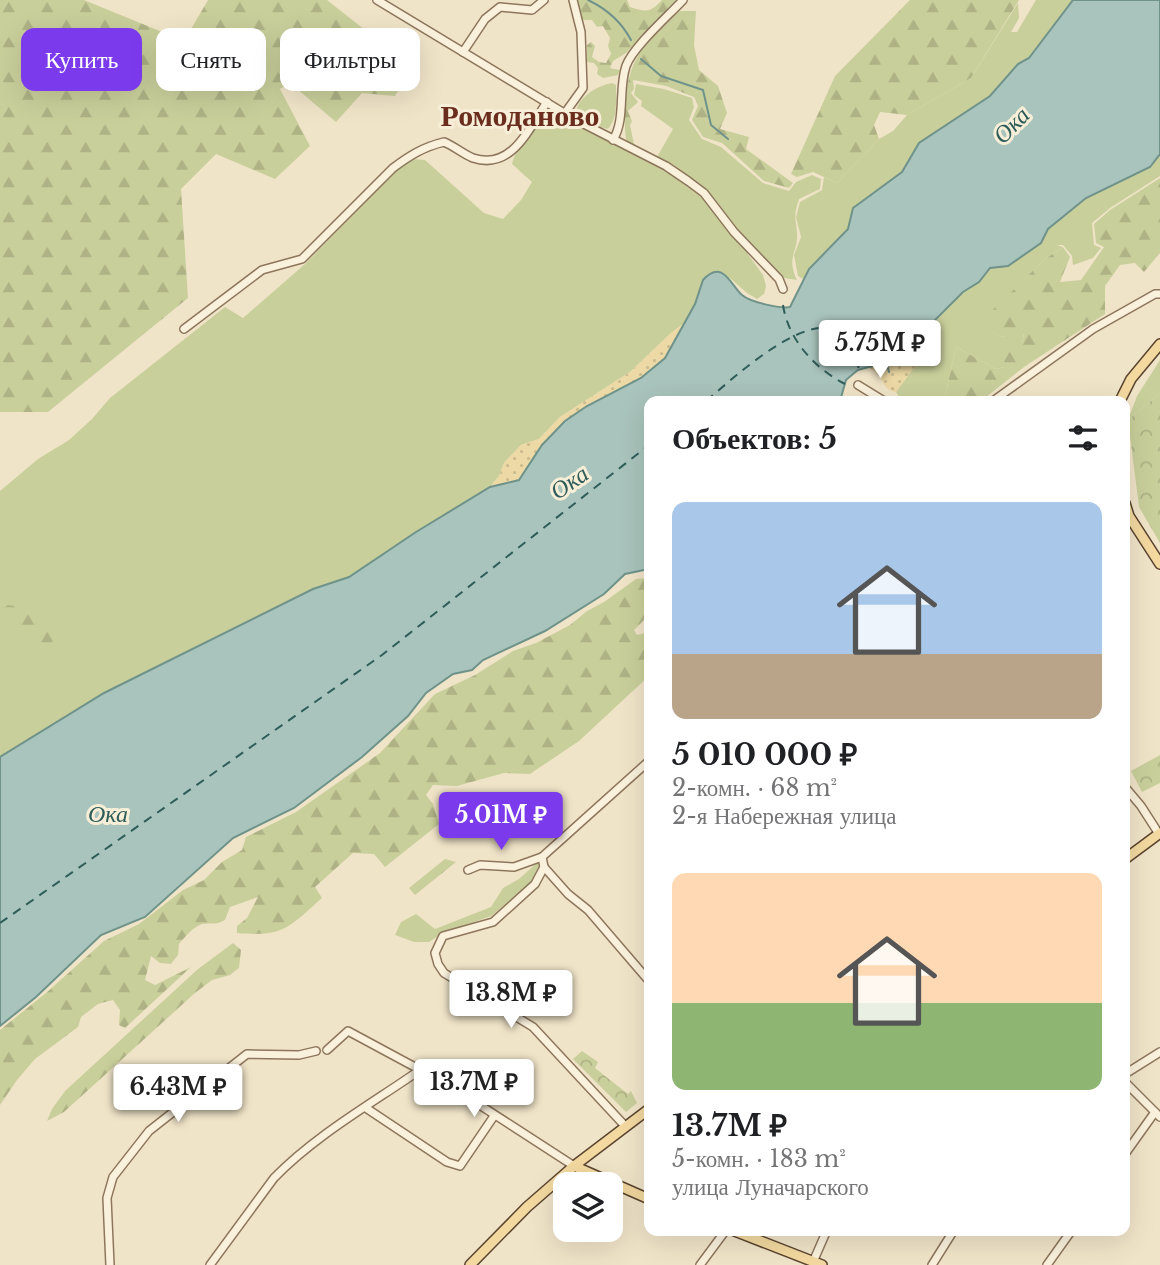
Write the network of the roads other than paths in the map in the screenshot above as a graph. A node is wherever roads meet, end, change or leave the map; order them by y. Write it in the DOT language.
graph roads {
  1 [pos="377,0"];
  2 [pos="544,0"];
  3 [pos="573,0"];
  4 [pos="683,0"];
  5 [pos="463,51"];
  6 [pos="547,102"];
  7 [pos="565,113"];
  8 [pos="613,140"];
  9 [pos="783,289"];
  10 [pos="1160,294"];
  11 [pos="184,329"];
  12 [pos="1160,344"];
  13 [pos="858,385"];
  14 [pos="876,396"];
  15 [pos="1000,396"];
  16 [pos="1122,396"];
  17 [pos="1130,520"];
  18 [pos="1160,564"];
  19 [pos="644,765"];
  20 [pos="1130,794"];
  21 [pos="1160,835"];
  22 [pos="1130,856"];
  23 [pos="542,857"];
  24 [pos="544,867"];
  25 [pos="468,870"];
  26 [pos="644,975"];
  27 [pos="327,1050"];
  28 [pos="316,1051"];
  29 [pos="1160,1052"];
  30 [pos="420,1070"];
  31 [pos="1130,1071"];
  32 [pos="1130,1087"];
  33 [pos="366,1108"];
  34 [pos="644,1113"];
  35 [pos="1157,1115"];
  36 [pos="494,1116"];
  37 [pos="626,1127"];
  38 [pos="1130,1148"];
  39 [pos="574,1166"];
  40 [pos="644,1197"];
  41 [pos="722,1236"];
  42 [pos="746,1236"];
  43 [pos="824,1236"];
  44 [pos="950,1236"];
  45 [pos="1068,1236"];
  46 [pos="811,1263"];
  47 [pos="110,1265"];
  48 [pos="210,1265"];
  49 [pos="470,1265"];
  50 [pos="700,1265"];
  51 [pos="932,1265"];
  52 [pos="1047,1265"];
  1 -- 5 [label="street"];
  2 -- 5 [label="street"];
  3 -- 7 [label="street"];
  4 -- 8 [label="street"];
  5 -- 6 [label="street"];
  6 -- 7 [label="street"];
  6 -- 11 [label="street"];
  7 -- 8 [label="street"];
  8 -- 9 [label="street"];
  10 -- 15 [label="street"];
  12 -- 16 [label="main road"];
  13 -- 14 [label="street"];
  17 -- 18 [label="main road"];
  19 -- 23 [label="street"];
  20 -- 21 [label="street"];
  21 -- 22 [label="main road"];
  23 -- 24 [label="street"];
  23 -- 25 [label="street"];
  24 -- 26 [label="street"];
  24 -- 37 [label="street"];
  27 -- 30 [label="street"];
  28 -- 47 [label="street"];
  29 -- 31 [label="street"];
  30 -- 33 [label="street"];
  30 -- 36 [label="street"];
  32 -- 35 [label="street"];
  33 -- 36 [label="street"];
  33 -- 48 [label="street"];
  34 -- 37 [label="main road"];
  35 -- 38 [label="street"];
  36 -- 39 [label="street"];
  37 -- 39 [label="main road"];
  39 -- 40 [label="main road"];
  39 -- 49 [label="main road"];
  41 -- 50 [label="street"];
  42 -- 46 [label="main road"];
  43 -- 46 [label="street"];
  44 -- 51 [label="street"];
  45 -- 52 [label="street"];
}
